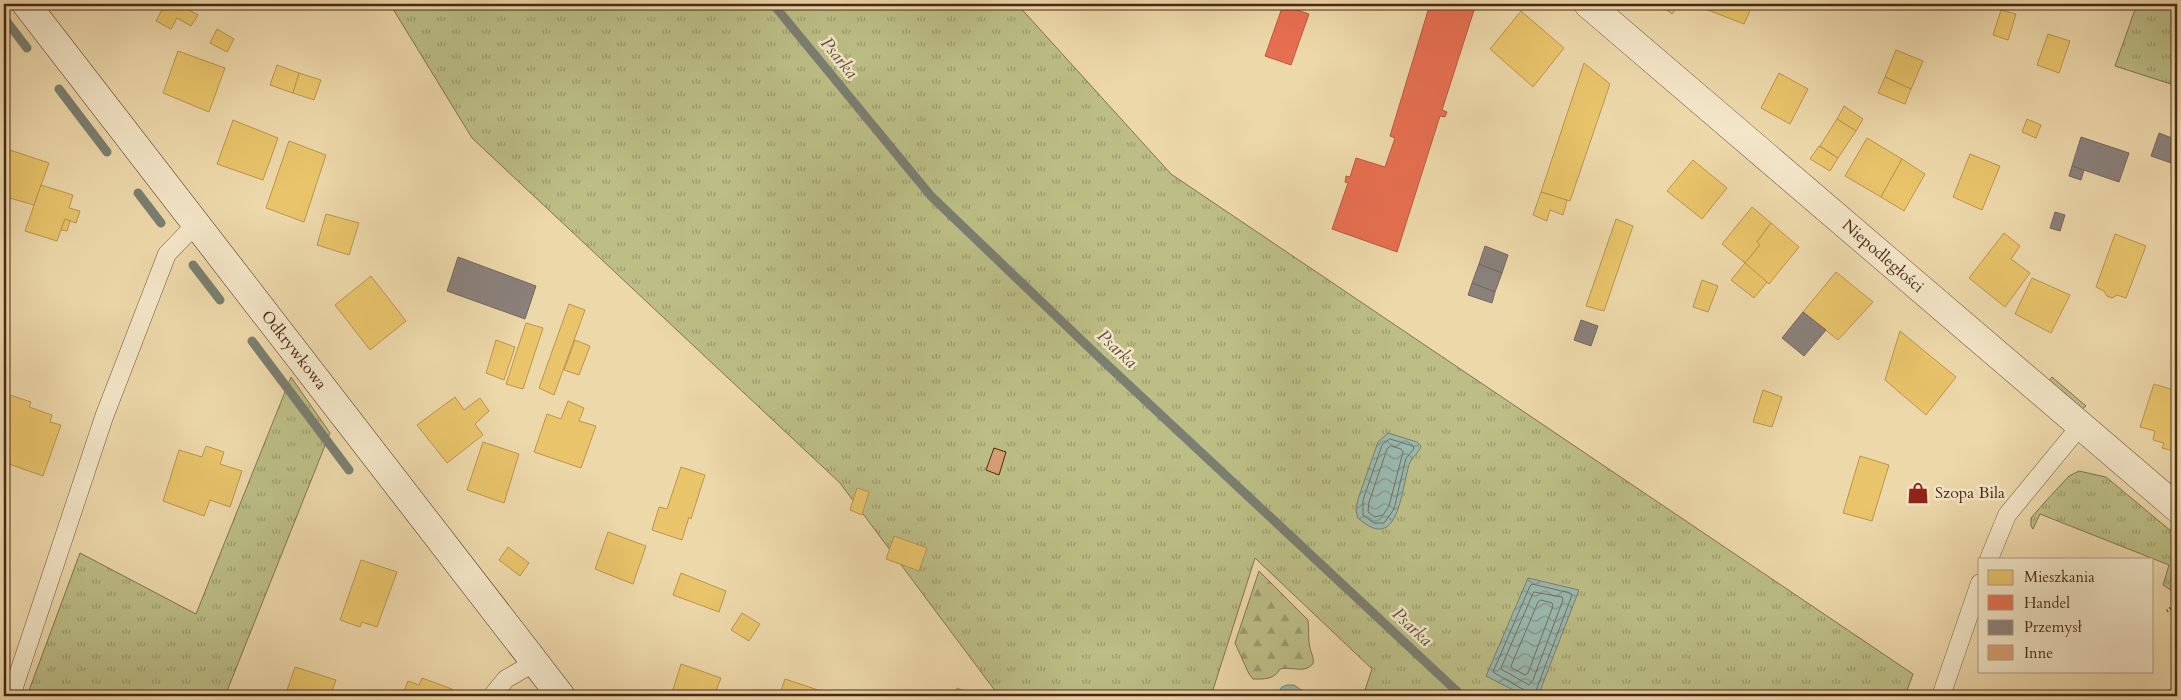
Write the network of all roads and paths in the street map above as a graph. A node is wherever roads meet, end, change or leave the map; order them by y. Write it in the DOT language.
graph roads {
  1 [pos="26,4"];
  2 [pos="1588,4"];
  3 [pos="196,224"];
  4 [pos="2080,425"];
  5 [pos="2177,508"];
  6 [pos="1989,558"];
  7 [pos="1978,589"];
  8 [pos="2177,603"];
  9 [pos="2167,611"];
  10 [pos="535,662"];
  11 [pos="11,696"];
  12 [pos="492,696"];
  13 [pos="561,696"];
  14 [pos="1941,696"];
  1 -- 3 [label="street, Odkrywkowa"];
  2 -- 4 [label="street, Niepodległości"];
  3 -- 10 [label="street, Odkrywkowa"];
  3 -- 11 [label="lane"];
  4 -- 5 [label="street, Niepodległości"];
  4 -- 6 [label="lane"];
  7 -- 14 [label="lane"];
  8 -- 9 [label="path"];
  10 -- 12 [label="lane"];
  10 -- 13 [label="street, Odkrywkowa"];
}
